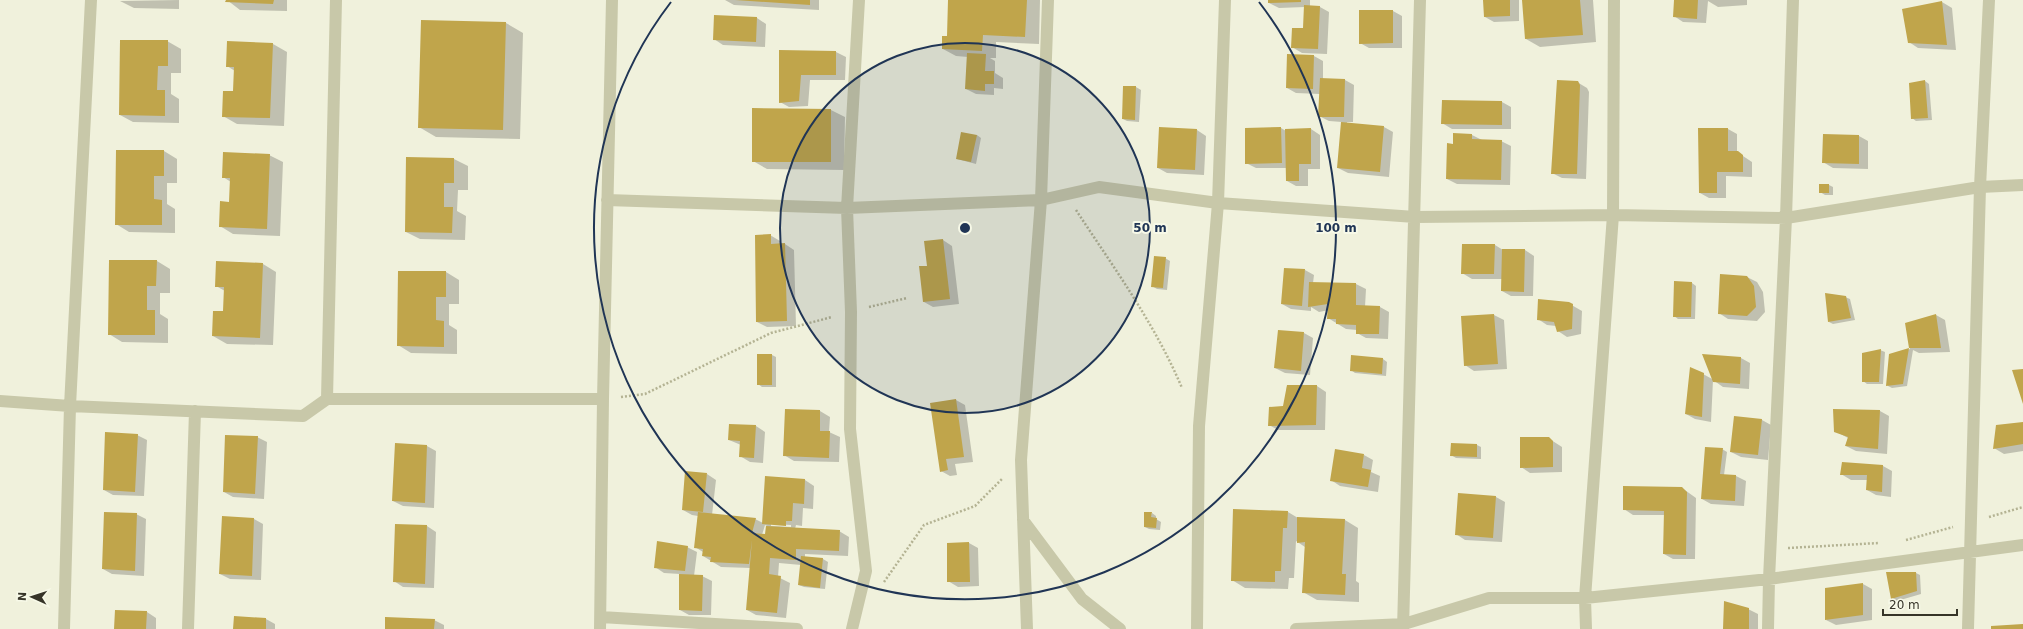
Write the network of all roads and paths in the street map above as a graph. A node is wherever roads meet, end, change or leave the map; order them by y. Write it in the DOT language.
graph roads {
  1 [pos="91,0"];
  2 [pos="336,0"];
  3 [pos="612,0"];
  4 [pos="859,0"];
  5 [pos="1048,0"];
  6 [pos="1225,0"];
  7 [pos="1420,0"];
  8 [pos="1614,0"];
  9 [pos="1793,0"];
  10 [pos="1989,0"];
  11 [pos="2023,185"];
  12 [pos="1980,187"];
  13 [pos="1066,195"];
  14 [pos="607,200"];
  15 [pos="1041,200"];
  16 [pos="1218,203"];
  17 [pos="848,208"];
  18 [pos="1613,215"];
  19 [pos="1414,216"];
  20 [pos="1786,218"];
  21 [pos="907,298"];
  22 [pos="852,312"];
  23 [pos="1183,390"];
  24 [pos="327,399"];
  25 [pos="603,399"];
  26 [pos="0,401"];
  27 [pos="70,406"];
  28 [pos="195,411"];
  29 [pos="1021,460"];
  30 [pos="1022,520"];
  31 [pos="2023,545"];
  32 [pos="1971,552"];
  33 [pos="1769,579"];
  34 [pos="882,585"];
  35 [pos="1586,598"];
  36 [pos="600,623"];
  37 [pos="1404,627"];
  38 [pos="64,629"];
  39 [pos="188,629"];
  40 [pos="797,629"];
  41 [pos="852,629"];
  42 [pos="1027,629"];
  43 [pos="1120,629"];
  44 [pos="1197,629"];
  45 [pos="1296,629"];
  46 [pos="1586,629"];
  47 [pos="1768,629"];
  48 [pos="1968,629"];
  1 -- 27 [label="street"];
  2 -- 24 [label="street"];
  3 -- 14 [label="street"];
  4 -- 17 [label="street"];
  5 -- 15 [label="street"];
  6 -- 16 [label="street"];
  7 -- 19 [label="street"];
  8 -- 18 [label="street"];
  9 -- 20 [label="street"];
  10 -- 12 [label="street"];
  11 -- 12 [label="street"];
  12 -- 20 [label="street"];
  12 -- 32 [label="street"];
  13 -- 15 [label="street"];
  13 -- 16 [label="street"];
  13 -- 23 [label="path"];
  14 -- 17 [label="street"];
  14 -- 25 [label="street"];
  15 -- 17 [label="street"];
  15 -- 29 [label="street"];
  16 -- 19 [label="street"];
  16 -- 44 [label="street"];
  17 -- 22 [label="street"];
  18 -- 19 [label="street"];
  18 -- 20 [label="street"];
  18 -- 35 [label="street"];
  19 -- 37 [label="street"];
  20 -- 33 [label="street"];
  21 -- 22 [label="path"];
  22 -- 25 [label="path"];
  22 -- 41 [label="street"];
  24 -- 25 [label="street"];
  24 -- 28 [label="street"];
  25 -- 36 [label="street"];
  26 -- 27 [label="street"];
  27 -- 28 [label="street"];
  27 -- 38 [label="street"];
  28 -- 39 [label="street"];
  29 -- 30 [label="street"];
  29 -- 34 [label="path"];
  30 -- 42 [label="street"];
  30 -- 43 [label="street"];
  31 -- 32 [label="street"];
  32 -- 33 [label="street"];
  32 -- 48 [label="street"];
  33 -- 35 [label="street"];
  33 -- 47 [label="street"];
  35 -- 37 [label="street"];
  35 -- 46 [label="street"];
  36 -- 40 [label="street"];
  37 -- 45 [label="street"];
}
